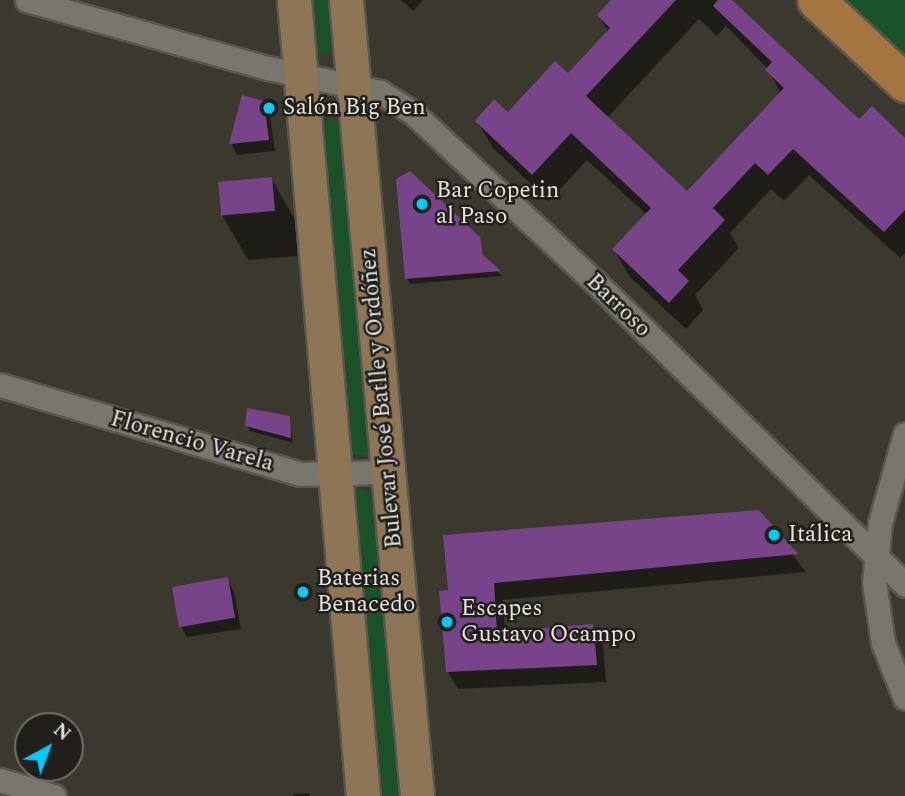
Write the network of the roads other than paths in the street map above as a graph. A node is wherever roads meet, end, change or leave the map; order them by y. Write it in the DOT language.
graph roads {
  1 [pos="27,0"];
  2 [pos="294,0"];
  3 [pos="346,0"];
  4 [pos="816,0"];
  5 [pos="301,76"];
  6 [pos="905,83"];
  7 [pos="353,85"];
  8 [pos="0,385"];
  9 [pos="905,434"];
  10 [pos="388,472"];
  11 [pos="334,474"];
  12 [pos="874,557"];
  13 [pos="905,585"];
  14 [pos="905,698"];
  15 [pos="0,780"];
  16 [pos="54,796"];
  17 [pos="363,796"];
  18 [pos="417,796"];
  1 -- 5 [label="street, Barroso"];
  2 -- 5 [label="main road"];
  3 -- 7 [label="main road, Bulevar José Batlle y Ordóñez"];
  4 -- 6 [label="main road"];
  5 -- 7 [label="street, Barroso"];
  5 -- 11 [label="main road"];
  7 -- 10 [label="main road, Bulevar José Batlle y Ordóñez"];
  7 -- 12 [label="street, Barroso"];
  8 -- 11 [label="street, Florencio Varela"];
  9 -- 12 [label="street"];
  10 -- 11 [label="street, Florencio Varela"];
  10 -- 18 [label="main road, Bulevar José Batlle y Ordóñez"];
  11 -- 17 [label="main road"];
  12 -- 13 [label="street, Barroso"];
  12 -- 14 [label="street"];
  15 -- 16 [label="street"];
}
